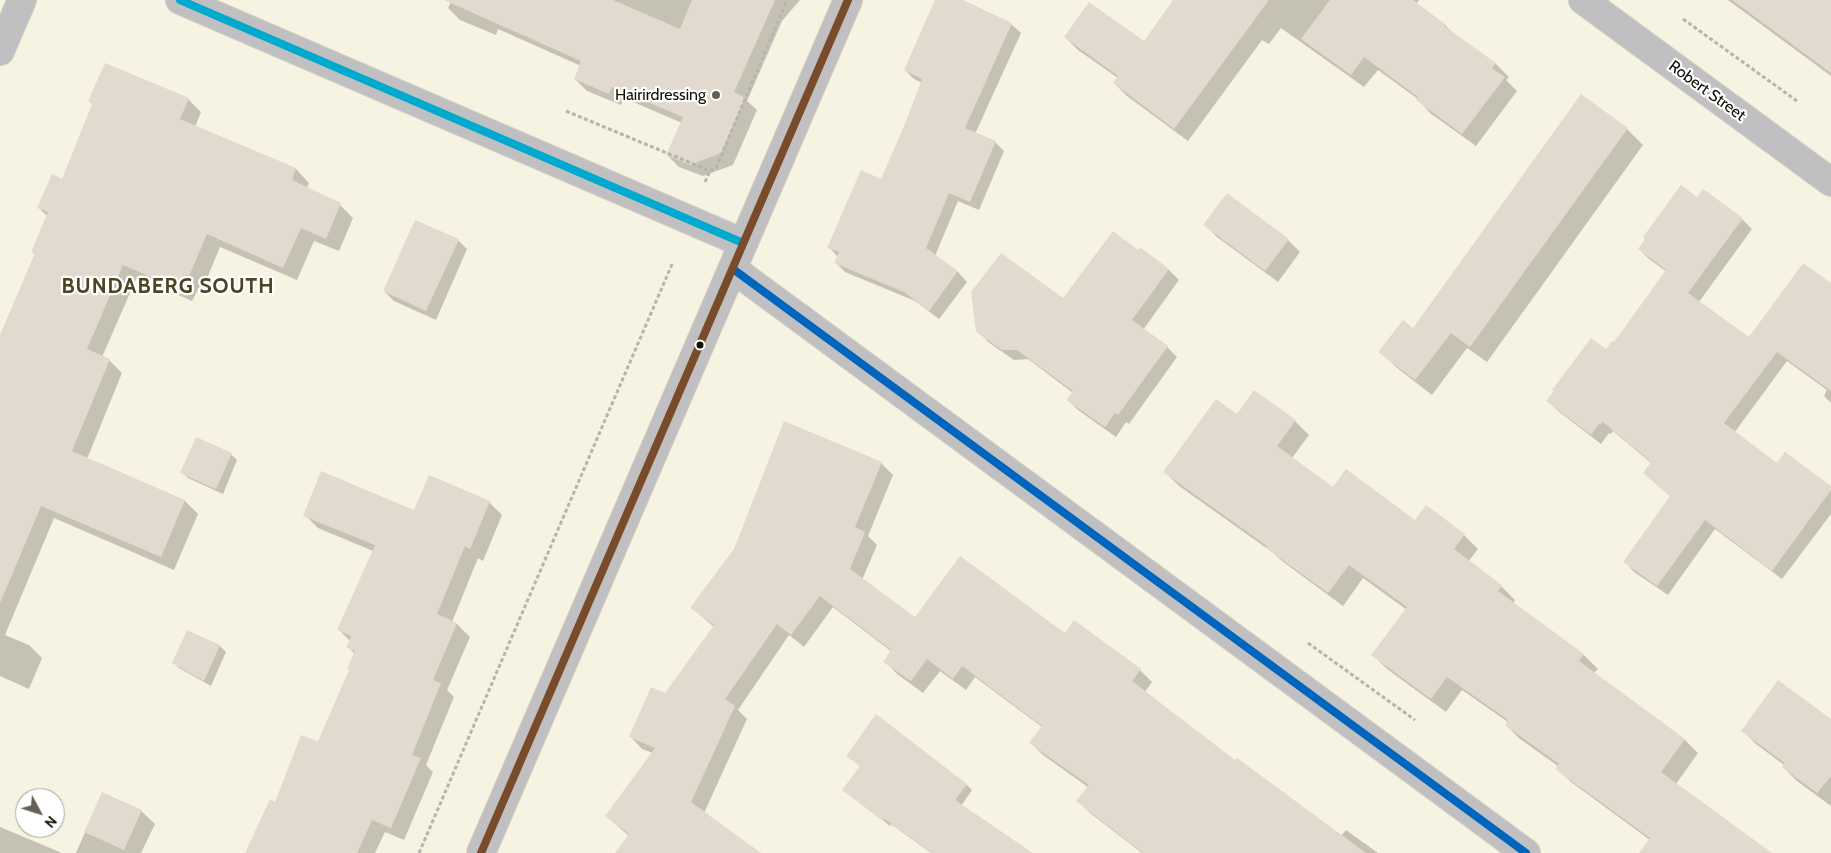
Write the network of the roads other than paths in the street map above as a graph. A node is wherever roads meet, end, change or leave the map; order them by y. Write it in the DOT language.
graph roads {
  1 [pos="22,0"];
  2 [pos="180,0"];
  3 [pos="848,0"];
  4 [pos="1583,0"];
  5 [pos="0,51"];
  6 [pos="1831,182"];
  7 [pos="743,243"];
  8 [pos="733,269"];
  9 [pos="481,853"];
  10 [pos="1526,853"];
  1 -- 5 [label="street"];
  2 -- 7 [label="street"];
  3 -- 7 [label="street"];
  4 -- 6 [label="street, Robert Street"];
  7 -- 8 [label="street"];
  8 -- 9 [label="street"];
  8 -- 10 [label="street"];
}
